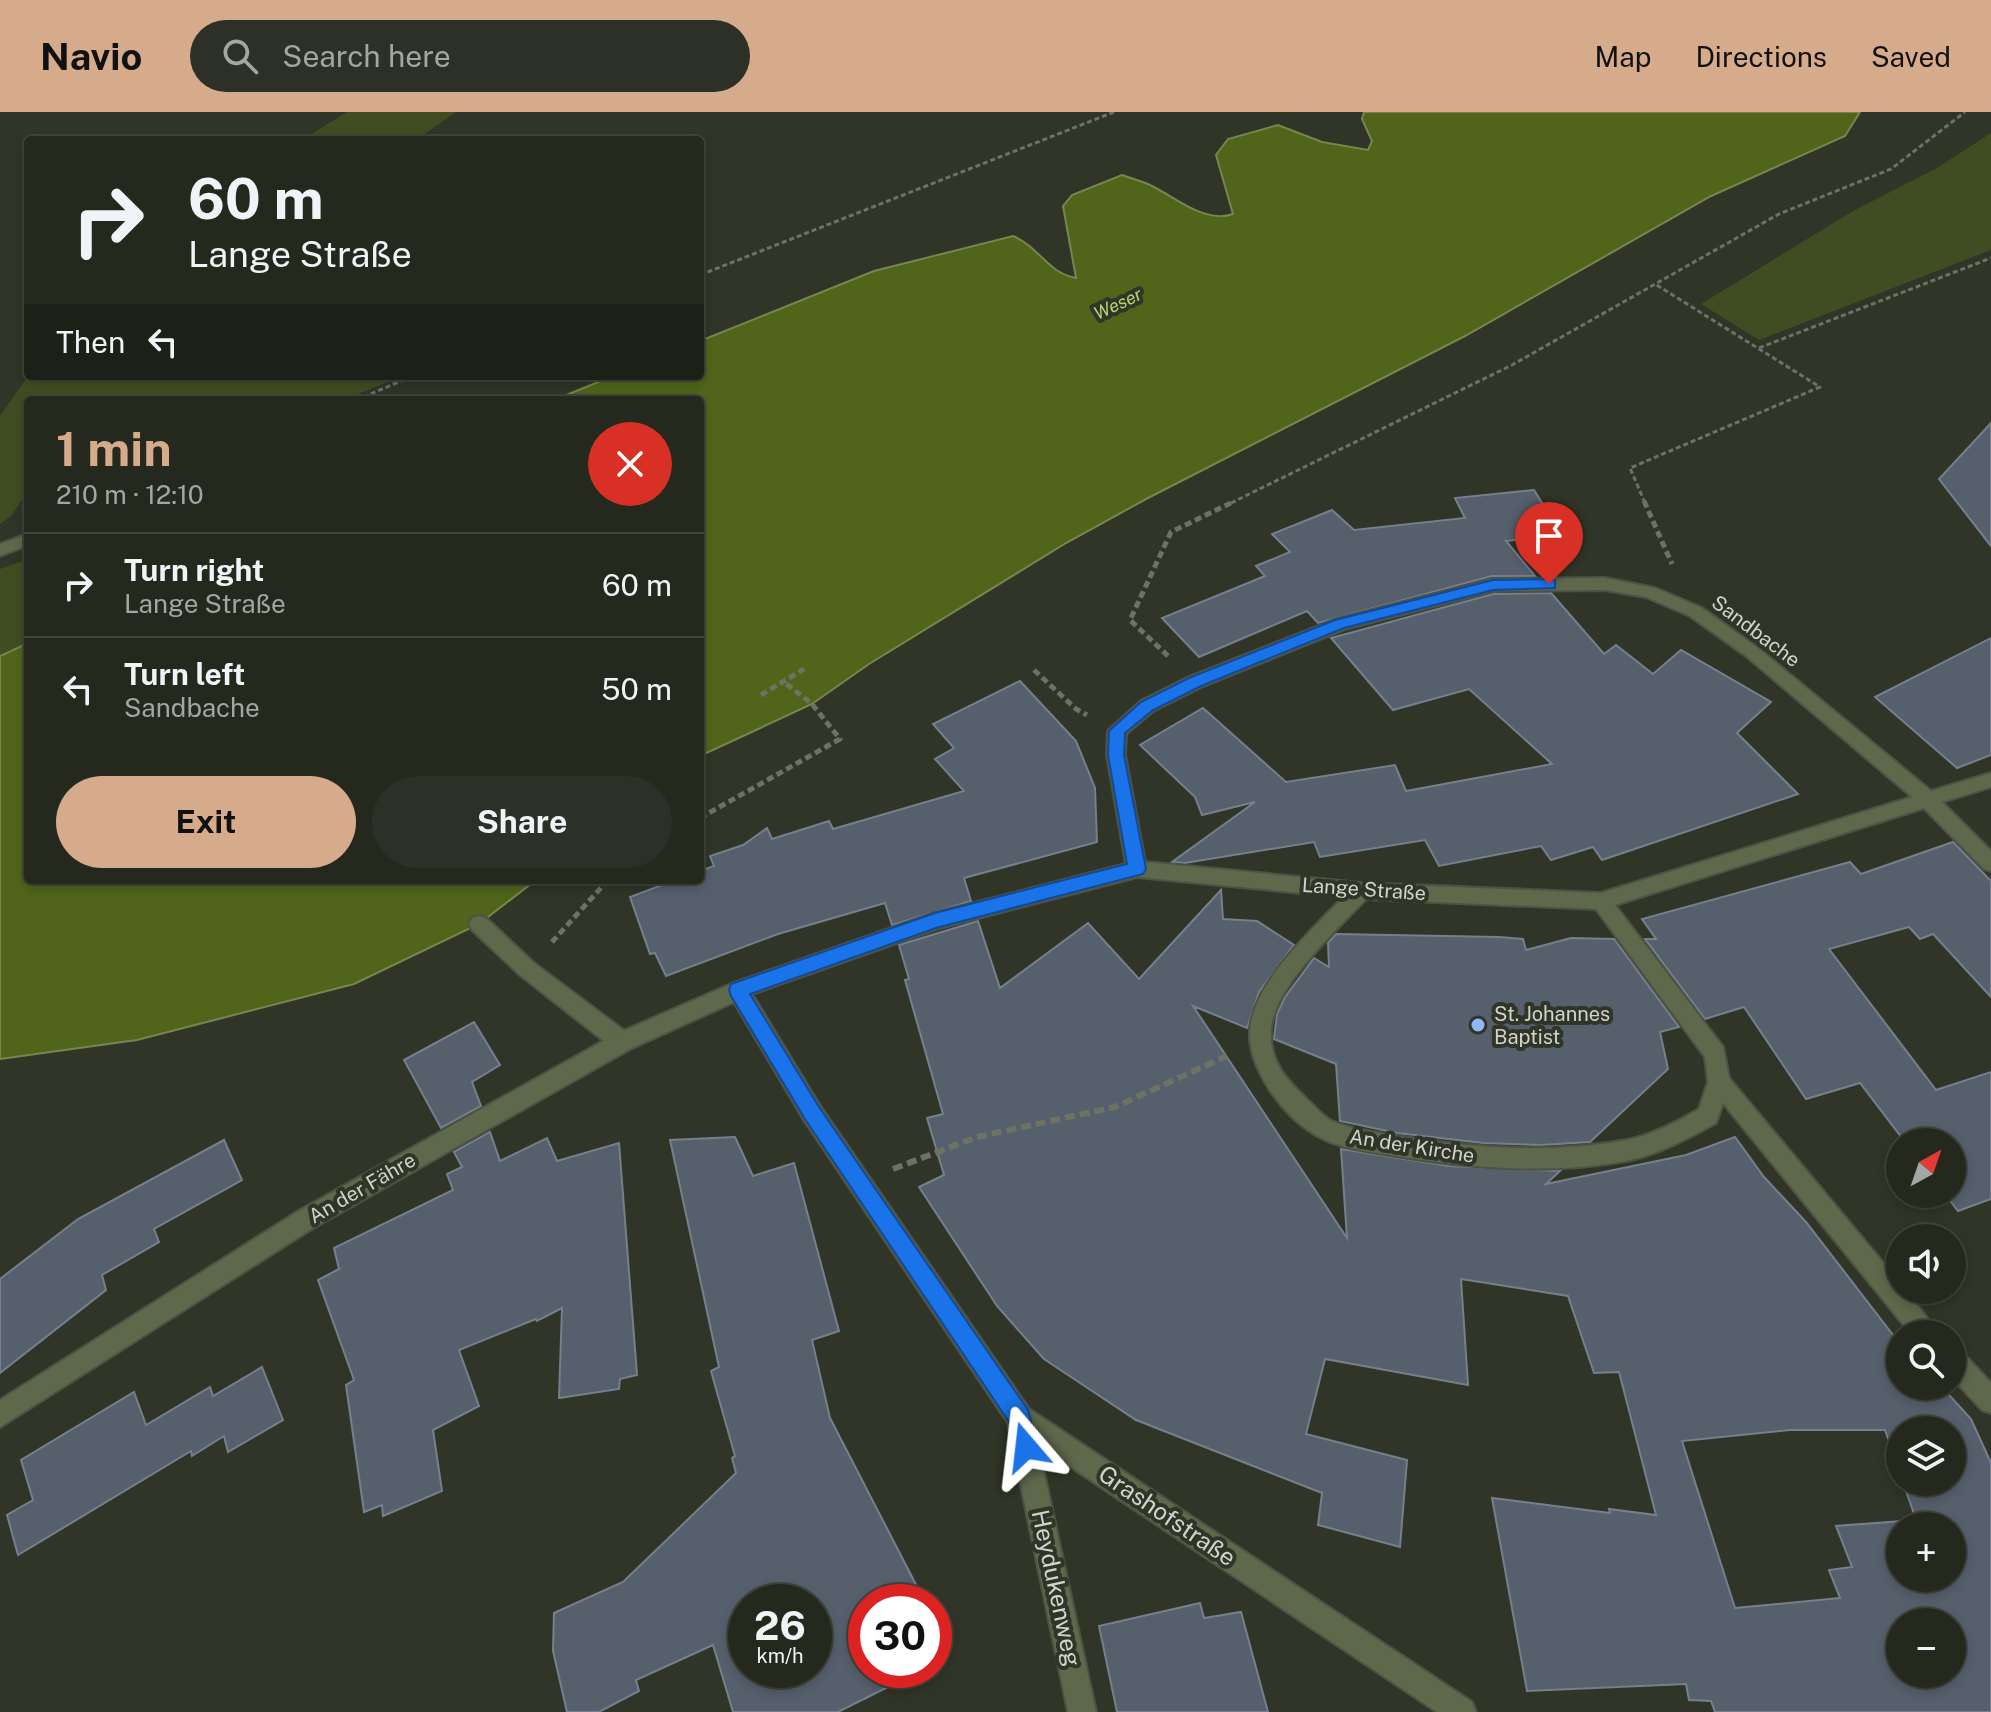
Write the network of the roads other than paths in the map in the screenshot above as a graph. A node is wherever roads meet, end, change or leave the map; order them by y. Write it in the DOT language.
graph roads {
  1 [pos="24,541"];
  2 [pos="0,550"];
  3 [pos="1991,780"];
  4 [pos="1926,798"];
  5 [pos="1991,863"];
  6 [pos="1137,869"];
  7 [pos="1361,891"];
  8 [pos="1601,901"];
  9 [pos="479,924"];
  10 [pos="738,990"];
  11 [pos="622,1042"];
  12 [pos="1719,1082"];
  13 [pos="1915,1320"];
  14 [pos="1966,1375"];
  15 [pos="1991,1401"];
  16 [pos="0,1414"];
  17 [pos="1020,1418"];
  18 [pos="1082,1712"];
  19 [pos="1462,1712"];
  1 -- 2 [label="street"];
  3 -- 4 [label="street, Lange Straße"];
  4 -- 5 [label="street, Sandbache"];
  4 -- 6 [label="street, Sandbache"];
  4 -- 8 [label="street, Lange Straße"];
  6 -- 7 [label="street, Lange Straße"];
  6 -- 10 [label="street, Lange Straße"];
  7 -- 8 [label="street, Lange Straße"];
  7 -- 12 [label="street, An der Kirche"];
  8 -- 12 [label="street"];
  9 -- 11 [label="street"];
  10 -- 11 [label="street, An der Fähre"];
  10 -- 17 [label="street, Grashofstraße"];
  11 -- 16 [label="street, An der Fähre"];
  12 -- 13 [label="street"];
  14 -- 15 [label="street"];
  17 -- 18 [label="street, Heydukenweg"];
  17 -- 19 [label="street, Grashofstraße"];
}
